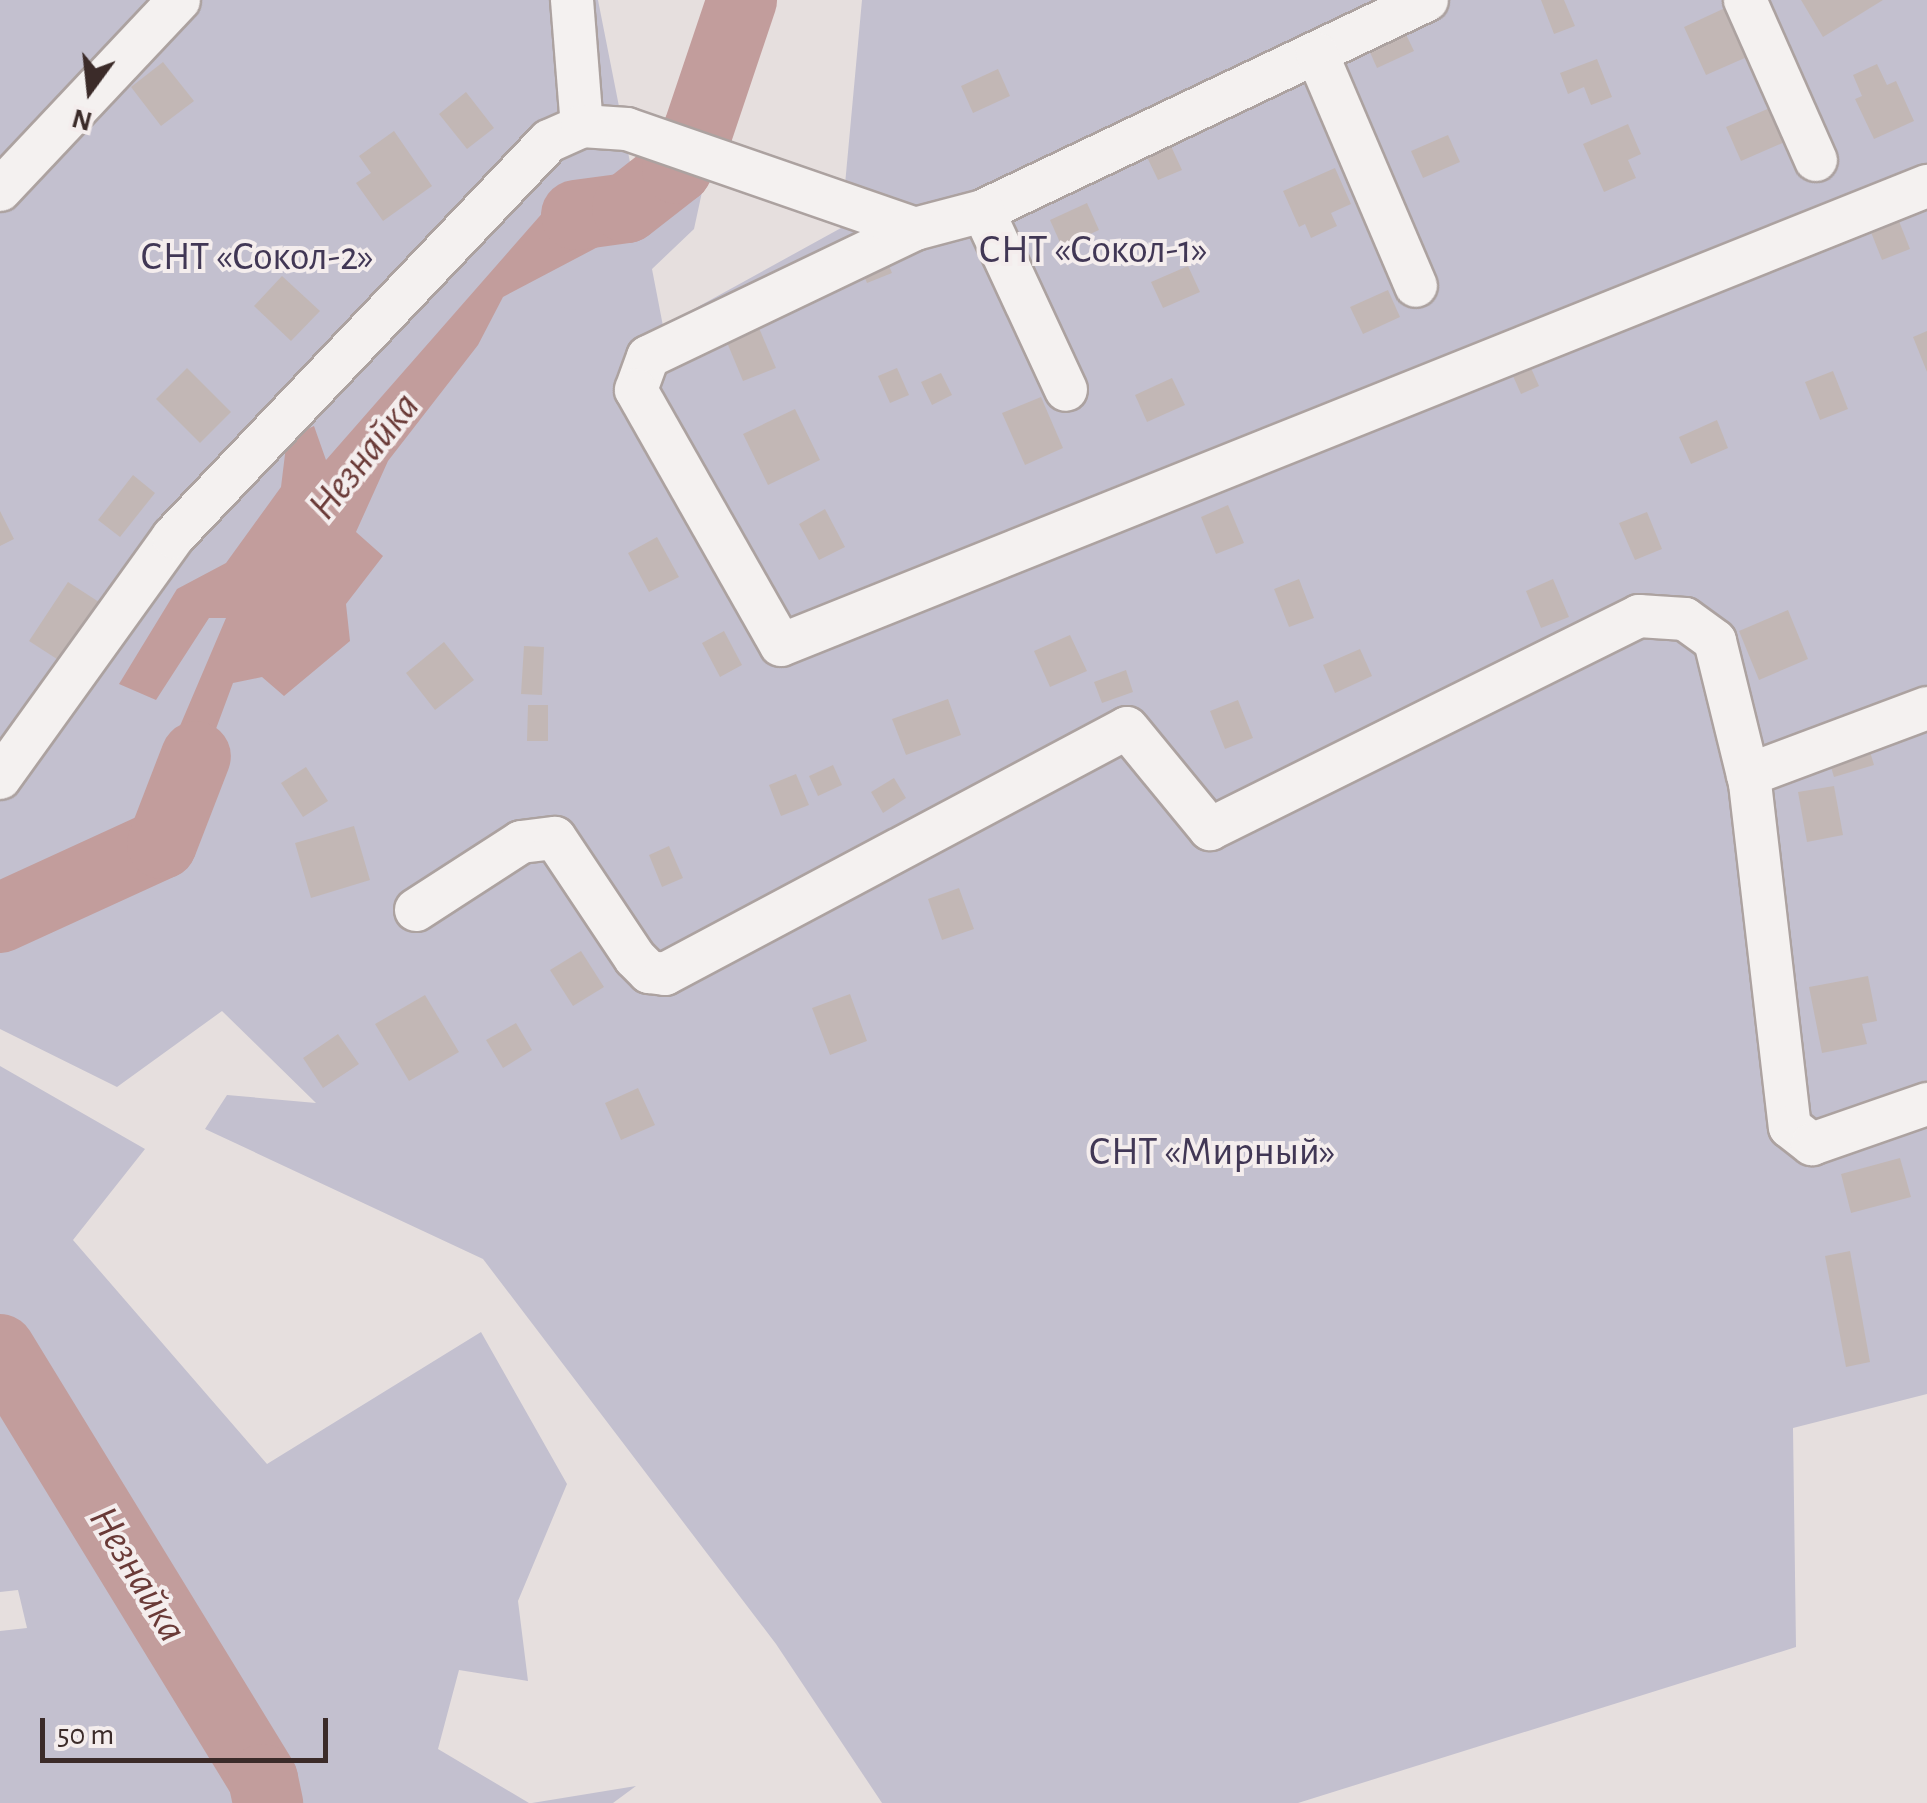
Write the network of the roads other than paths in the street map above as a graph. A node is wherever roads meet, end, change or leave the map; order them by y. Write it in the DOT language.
graph roads {
  1 [pos="178,0"];
  2 [pos="572,0"];
  3 [pos="1427,0"];
  4 [pos="1745,0"];
  5 [pos="1317,54"];
  6 [pos="582,126"];
  7 [pos="1816,160"];
  8 [pos="1927,186"];
  9 [pos="0,190"];
  10 [pos="983,211"];
  11 [pos="916,229"];
  12 [pos="1416,286"];
  13 [pos="1066,390"];
  14 [pos="1927,708"];
  15 [pos="1748,776"];
  16 [pos="0,778"];
  17 [pos="416,910"];
  18 [pos="1927,1104"];
  1 -- 9 [label="lane"];
  2 -- 6 [label="lane"];
  3 -- 5 [label="lane"];
  4 -- 7 [label="lane"];
  5 -- 10 [label="lane"];
  5 -- 12 [label="lane"];
  6 -- 11 [label="lane"];
  6 -- 16 [label="lane"];
  8 -- 11 [label="lane"];
  10 -- 11 [label="lane"];
  10 -- 13 [label="lane"];
  14 -- 15 [label="lane"];
  15 -- 17 [label="lane"];
  15 -- 18 [label="lane"];
}
